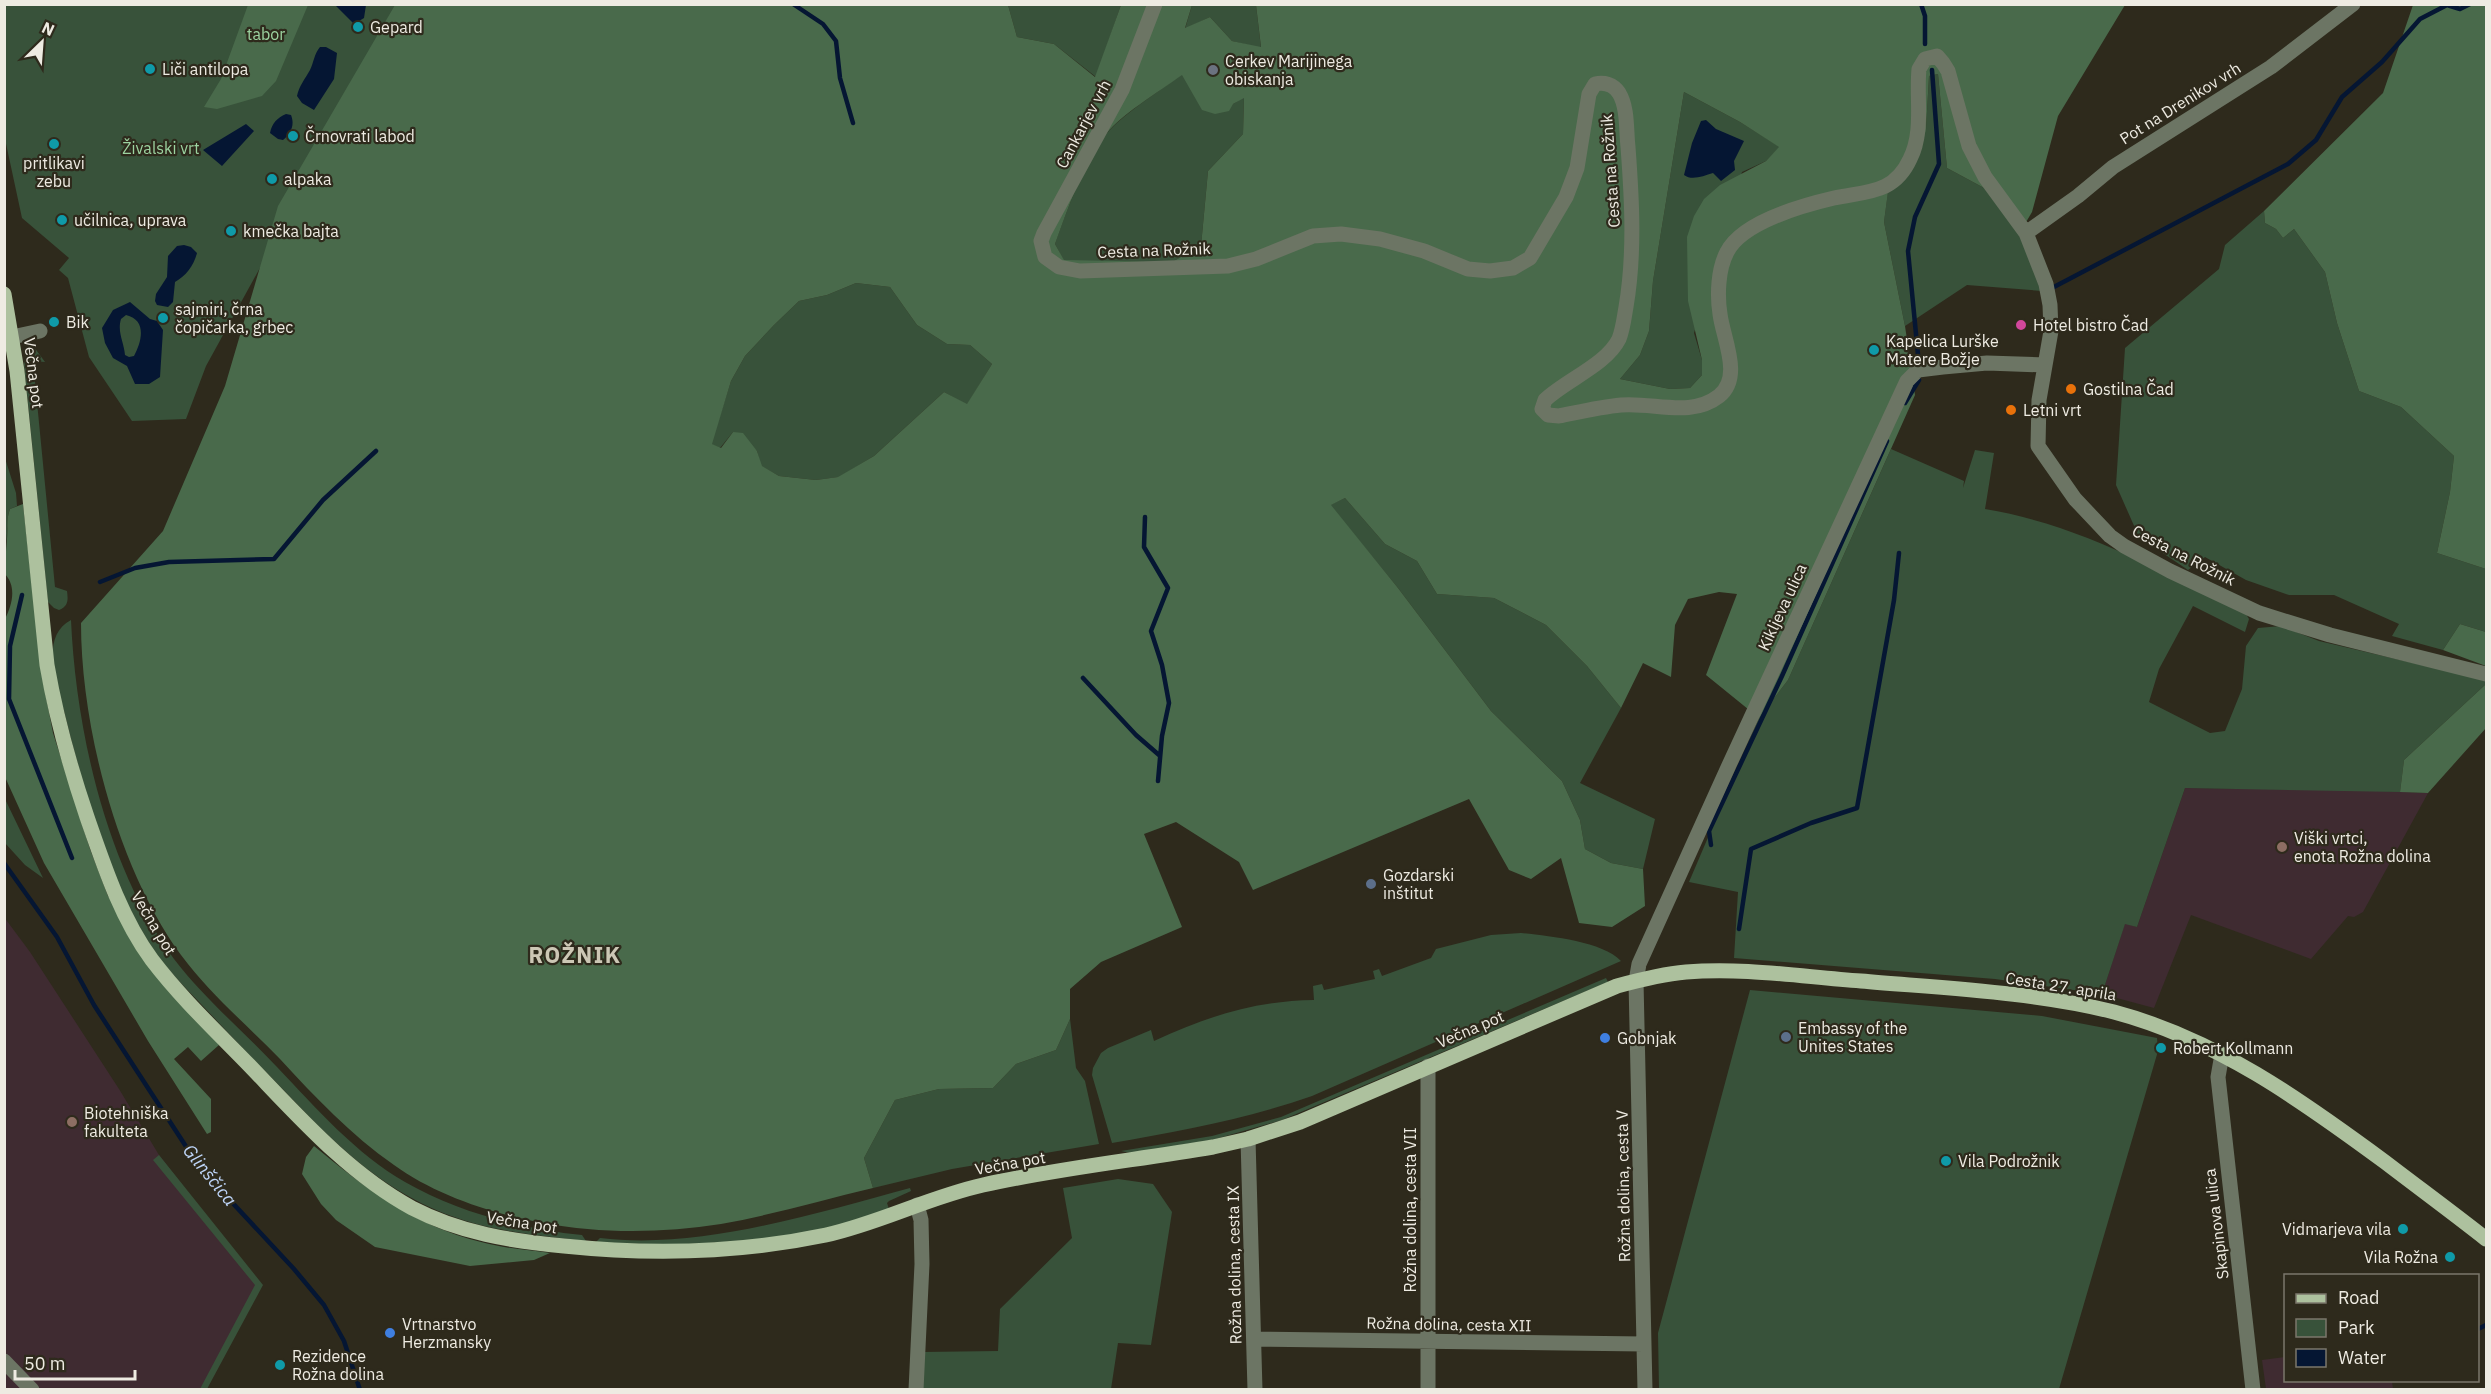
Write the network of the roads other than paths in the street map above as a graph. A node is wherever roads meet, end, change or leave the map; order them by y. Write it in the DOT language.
graph roads {
  1 [pos="1155,4"];
  2 [pos="2353,4"];
  3 [pos="2026,233"];
  4 [pos="1045,258"];
  5 [pos="4,294"];
  6 [pos="40,331"];
  7 [pos="12,337"];
  8 [pos="2045,365"];
  9 [pos="2487,674"];
  10 [pos="1636,981"];
  11 [pos="2222,1054"];
  12 [pos="1428,1066"];
  13 [pos="1248,1139"];
  14 [pos="917,1206"];
  15 [pos="2487,1239"];
  16 [pos="1254,1339"];
  17 [pos="1429,1342"];
  18 [pos="1644,1344"];
  19 [pos="4,1361"];
  20 [pos="32,1389"];
  21 [pos="916,1389"];
  22 [pos="1255,1389"];
  23 [pos="1428,1389"];
  24 [pos="1645,1389"];
  25 [pos="2253,1389"];
  1 -- 4 [label="street, Cankarjev vrh"];
  2 -- 3 [label="street, Pot na Drenikov vrh"];
  3 -- 4 [label="street, Cesta na Rožnik"];
  3 -- 8 [label="street, Cesta na Rožnik"];
  5 -- 7 [label="main road, Večna pot"];
  6 -- 7 [label="street"];
  7 -- 14 [label="main road, Večna pot"];
  8 -- 9 [label="street, Cesta na Rožnik"];
  8 -- 10 [label="street, Kikljeva ulica"];
  10 -- 11 [label="main road, Cesta 27. aprila"];
  10 -- 12 [label="main road, Večna pot"];
  10 -- 18 [label="street, Rožna dolina, cesta V"];
  11 -- 15 [label="main road, Cesta 27. aprila"];
  11 -- 25 [label="street, Skapinova ulica"];
  12 -- 13 [label="main road, Večna pot"];
  12 -- 17 [label="street, Rožna dolina, cesta VII"];
  13 -- 14 [label="main road, Večna pot"];
  13 -- 16 [label="street, Rožna dolina, cesta IX"];
  14 -- 21 [label="street"];
  16 -- 17 [label="street, Rožna dolina, cesta XII"];
  16 -- 22 [label="street, Rožna dolina, cesta IX"];
  17 -- 18 [label="street, Rožna dolina, cesta XII"];
  17 -- 23 [label="street, Rožna dolina, cesta VII"];
  18 -- 24 [label="street, Rožna dolina, cesta V"];
  19 -- 20 [label="street"];
}
